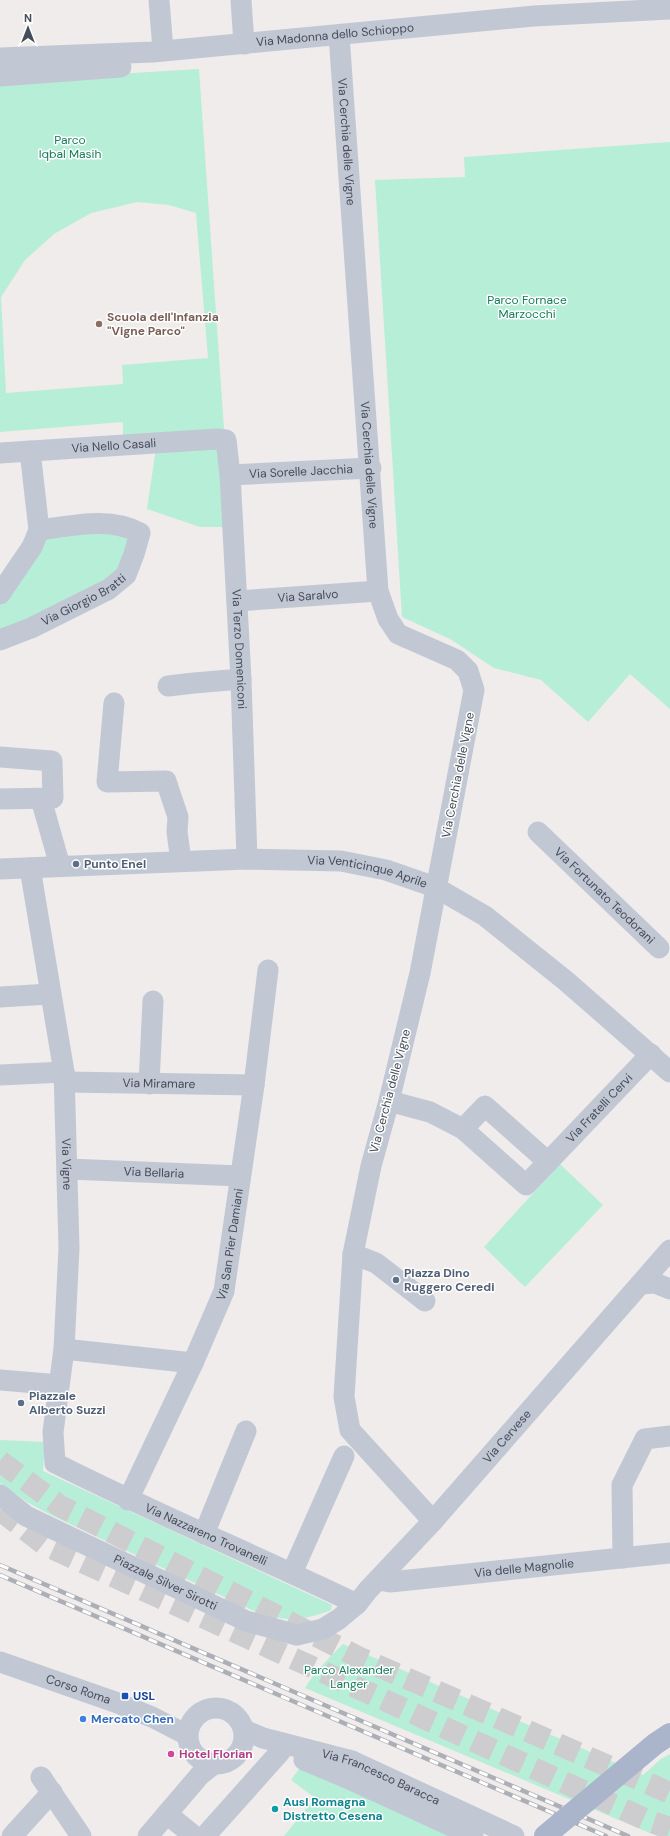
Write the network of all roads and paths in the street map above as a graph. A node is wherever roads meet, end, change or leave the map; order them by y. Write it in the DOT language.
graph roads {
  1 [pos="159,0"];
  2 [pos="241,0"];
  3 [pos="662,6"];
  4 [pos="534,8"];
  5 [pos="339,35"];
  6 [pos="244,44"];
  7 [pos="158,51"];
  8 [pos="0,58"];
  9 [pos="0,76"];
  10 [pos="226,440"];
  11 [pos="30,451"];
  12 [pos="0,453"];
  13 [pos="371,468"];
  14 [pos="230,475"];
  15 [pos="39,530"];
  16 [pos="378,591"];
  17 [pos="0,594"];
  18 [pos="237,601"];
  19 [pos="0,640"];
  20 [pos="241,679"];
  21 [pos="168,686"];
  22 [pos="114,703"];
  23 [pos="0,757"];
  24 [pos="0,799"];
  25 [pos="41,799"];
  26 [pos="538,832"];
  27 [pos="247,859"];
  28 [pos="181,861"];
  29 [pos="60,866"];
  30 [pos="30,868"];
  31 [pos="0,869"];
  32 [pos="435,887"];
  33 [pos="660,948"];
  34 [pos="268,970"];
  35 [pos="50,994"];
  36 [pos="0,997"];
  37 [pos="153,1002"];
  38 [pos="650,1054"];
  39 [pos="670,1072"];
  40 [pos="0,1075"];
  41 [pos="64,1077"];
  42 [pos="149,1084"];
  43 [pos="254,1085"];
  44 [pos="389,1101"];
  45 [pos="463,1129"];
  46 [pos="548,1162"];
  47 [pos="68,1170"];
  48 [pos="240,1176"];
  49 [pos="670,1250"];
  50 [pos="353,1254"];
  51 [pos="670,1258"];
  52 [pos="670,1277"];
  53 [pos="641,1284"];
  54 [pos="670,1289"];
  55 [pos="425,1301"];
  56 [pos="64,1349"];
  57 [pos="193,1363"];
  58 [pos="0,1380"];
  59 [pos="58,1389"];
  60 [pos="246,1431"];
  61 [pos="670,1436"];
  62 [pos="344,1456"];
  63 [pos="55,1463"];
  64 [pos="0,1495"];
  65 [pos="128,1500"];
  66 [pos="433,1521"];
  67 [pos="204,1534"];
  68 [pos="670,1553"];
  69 [pos="623,1558"];
  70 [pos="292,1573"];
  71 [pos="378,1580"];
  72 [pos="357,1604"];
  73 [pos="339,1619"];
  74 [pos="2,1662"];
  75 [pos="190,1726"];
  76 [pos="670,1734"];
  77 [pos="244,1737"];
  78 [pos="280,1752"];
  79 [pos="204,1766"];
  80 [pos="167,1814"];
  81 [pos="12,1836"];
  82 [pos="81,1836"];
  83 [pos="148,1836"];
  84 [pos="194,1836"];
  85 [pos="205,1836"];
  86 [pos="473,1836"];
  87 [pos="514,1836"];
  88 [pos="545,1836"];
  1 -- 7 [label="street"];
  2 -- 6 [label="street"];
  3 -- 4 [label="street, Via Madonna dello Schioppo"];
  4 -- 5 [label="street, Via Madonna dello Schioppo"];
  5 -- 6 [label="street, Via Madonna dello Schioppo"];
  5 -- 13 [label="street, Via Cerchia delle Vigne"];
  6 -- 7 [label="street, Via Madonna dello Schioppo"];
  7 -- 8 [label="street, Via Madonna dello Schioppo"];
  7 -- 9 [label="street"];
  10 -- 11 [label="street, Via Nello Casali"];
  10 -- 14 [label="street, Via Terzo Domeniconi"];
  11 -- 12 [label="street, Via Nello Casali"];
  11 -- 15 [label="street"];
  13 -- 14 [label="street, Via Sorelle Jacchia"];
  13 -- 16 [label="street, Via Cerchia delle Vigne"];
  14 -- 18 [label="street, Via Terzo Domeniconi"];
  15 -- 17 [label="street"];
  15 -- 19 [label="street, Via Giorgio Bratti"];
  16 -- 18 [label="street, Via Saralvo"];
  16 -- 32 [label="street, Via Cerchia delle Vigne"];
  18 -- 20 [label="street, Via Terzo Domeniconi"];
  20 -- 21 [label="street"];
  20 -- 27 [label="street, Via Terzo Domeniconi"];
  22 -- 28 [label="street"];
  23 -- 25 [label="street"];
  24 -- 25 [label="street"];
  25 -- 29 [label="street"];
  26 -- 33 [label="street, Via Fortunato Teodorani"];
  27 -- 28 [label="street, Via Venticinque Aprile"];
  27 -- 32 [label="street, Via Venticinque Aprile"];
  28 -- 29 [label="street, Via Venticinque Aprile"];
  29 -- 30 [label="street, Via Venticinque Aprile"];
  30 -- 31 [label="street, Via Venticinque Aprile"];
  30 -- 35 [label="street, Via Vigne"];
  32 -- 38 [label="street, Via Venticinque Aprile"];
  32 -- 44 [label="street, Via Cerchia delle Vigne"];
  34 -- 43 [label="street, Via San Pier Damiani"];
  35 -- 36 [label="street"];
  35 -- 41 [label="street, Via Vigne"];
  37 -- 42 [label="street"];
  38 -- 39 [label="street, Via Venticinque Aprile"];
  38 -- 46 [label="street, Via Fratelli Cervi"];
  40 -- 41 [label="street, Via Miramare"];
  41 -- 42 [label="street, Via Miramare"];
  41 -- 47 [label="street, Via Vigne"];
  42 -- 43 [label="street, Via Miramare"];
  43 -- 48 [label="street, Via San Pier Damiani"];
  44 -- 45 [label="street, Via Fratelli Cervi"];
  44 -- 50 [label="street, Via Cerchia delle Vigne"];
  45 -- 46 [label="street, Via Fratelli Cervi"];
  45 -- 46 [label="street"];
  47 -- 48 [label="street, Via Bellaria"];
  47 -- 56 [label="street, Via Vigne"];
  48 -- 57 [label="street, Via San Pier Damiani"];
  49 -- 53 [label="street, Via Cervese"];
  50 -- 55 [label="street"];
  50 -- 66 [label="street, Via Cerchia delle Vigne"];
  51 -- 52 [label="street"];
  53 -- 54 [label="street"];
  53 -- 66 [label="street, Via Cervese"];
  56 -- 57 [label="street"];
  56 -- 59 [label="street, Via Vigne"];
  57 -- 65 [label="street, Via San Pier Damiani"];
  58 -- 59 [label="street"];
  59 -- 63 [label="street, Via Vigne"];
  60 -- 67 [label="street"];
  61 -- 69 [label="street"];
  62 -- 70 [label="street"];
  63 -- 65 [label="street, Via Nazzareno Trovanelli"];
  64 -- 73 [label="street, Piazzale Silver Sirotti"];
  65 -- 67 [label="street, Via Nazzareno Trovanelli"];
  66 -- 71 [label="street, Via Cervese"];
  67 -- 70 [label="street, Via Nazzareno Trovanelli"];
  68 -- 69 [label="street, Via delle Magnolie"];
  69 -- 71 [label="street, Via delle Magnolie"];
  70 -- 72 [label="street, Via Nazzareno Trovanelli"];
  71 -- 72 [label="street, Via Cervese"];
  72 -- 73 [label="street, Via Cervese"];
  74 -- 75 [label="street, Corso Roma"];
  75 -- 77 [label="street"];
  75 -- 79 [label="street"];
  76 -- 88 [label="main road, bridge"];
  77 -- 78 [label="street, Via Francesco Baracca"];
  77 -- 79 [label="street"];
  77 -- 87 [label="street, Via Francesco Baracca"];
  78 -- 85 [label="street"];
  78 -- 86 [label="street, Via Francesco Baracca"];
  79 -- 80 [label="street"];
  80 -- 83 [label="street"];
  80 -- 84 [label="street"];
  81 -- 82 [label="street"];
}
